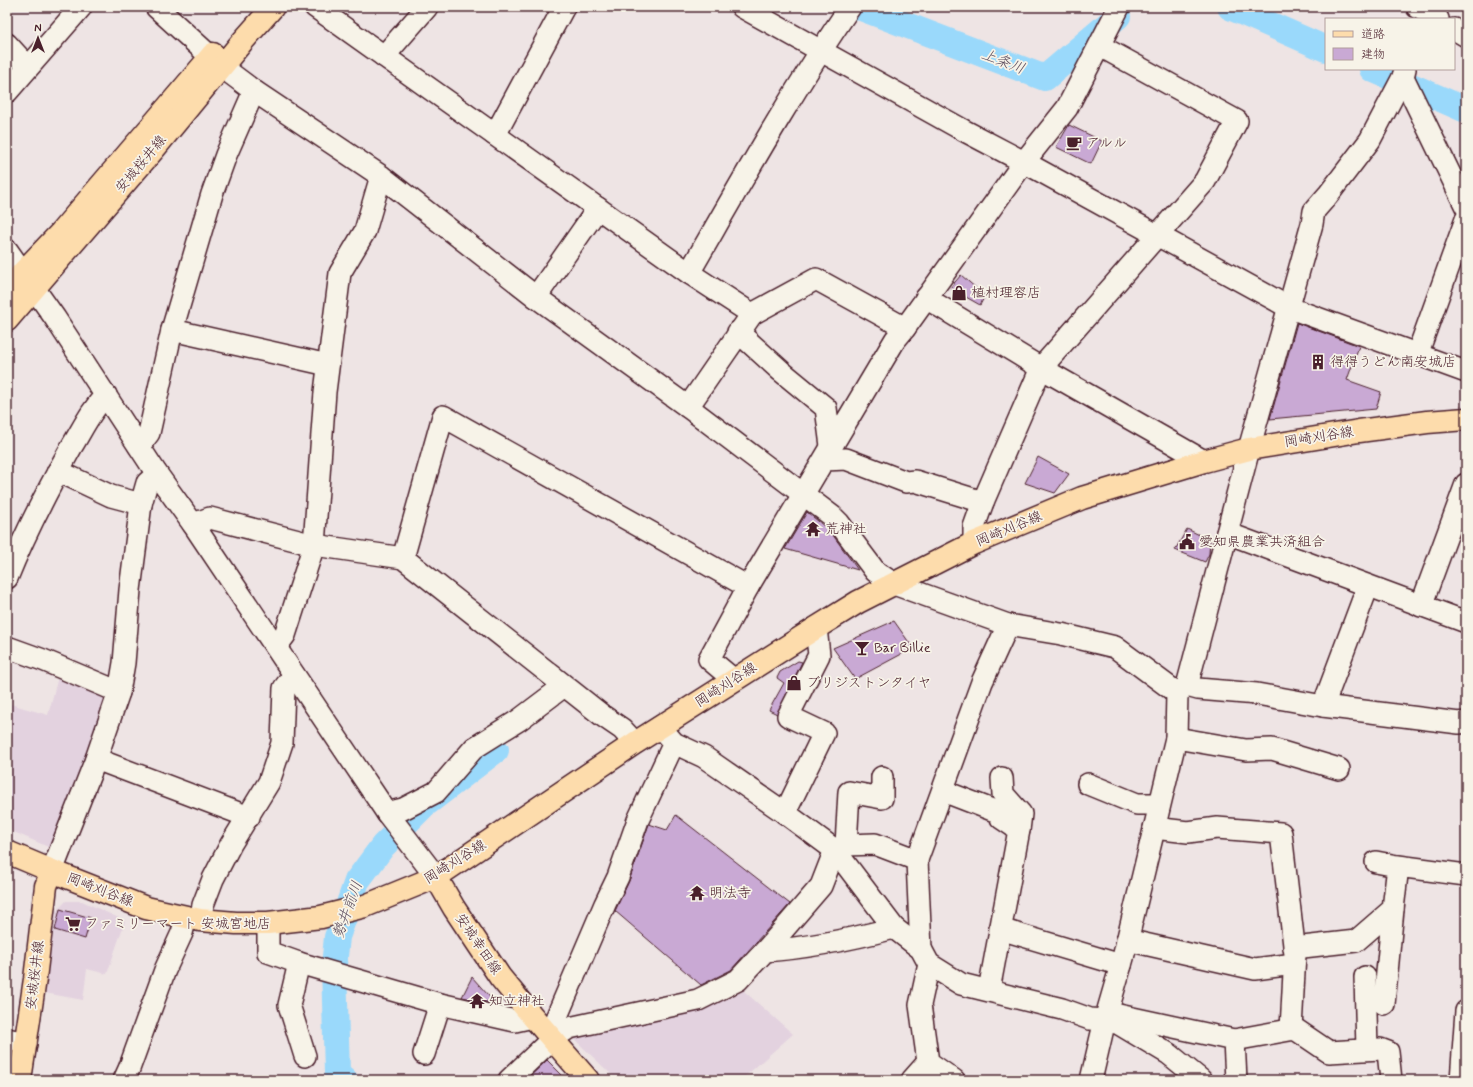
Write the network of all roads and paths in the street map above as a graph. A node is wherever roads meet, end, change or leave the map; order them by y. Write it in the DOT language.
graph roads {
  1 [pos="81,7"];
  2 [pos="156,7"];
  3 [pos="253,7"];
  4 [pos="273,7"];
  5 [pos="315,7"];
  6 [pos="426,7"];
  7 [pos="564,7"];
  8 [pos="742,7"];
  9 [pos="850,7"];
  10 [pos="1119,7"];
  11 [pos="1455,30"];
  12 [pos="1466,36"];
  13 [pos="7,44"];
  14 [pos="1100,46"];
  15 [pos="820,50"];
  16 [pos="384,56"];
  17 [pos="216,62"];
  18 [pos="28,67"];
  19 [pos="1404,73"];
  20 [pos="254,91"];
  21 [pos="7,92"];
  22 [pos="495,135"];
  23 [pos="1024,162"];
  24 [pos="381,176"];
  25 [pos="1466,206"];
  26 [pos="598,208"];
  27 [pos="1466,219"];
  28 [pos="1157,236"];
  29 [pos="7,250"];
  30 [pos="689,273"];
  31 [pos="28,280"];
  32 [pos="7,291"];
  33 [pos="536,297"];
  34 [pos="926,298"];
  35 [pos="1290,308"];
  36 [pos="752,314"];
  37 [pos="7,320"];
  38 [pos="905,328"];
  39 [pos="172,330"];
  40 [pos="738,332"];
  41 [pos="1417,355"];
  42 [pos="328,365"];
  43 [pos="1041,368"];
  44 [pos="1466,372"];
  45 [pos="106,395"];
  46 [pos="688,407"];
  47 [pos="1466,419"];
  48 [pos="139,446"];
  49 [pos="1249,449"];
  50 [pos="828,453"];
  51 [pos="1204,461"];
  52 [pos="58,471"];
  53 [pos="157,474"];
  54 [pos="1466,484"];
  55 [pos="804,494"];
  56 [pos="982,502"];
  57 [pos="141,504"];
  58 [pos="193,524"];
  59 [pos="1226,533"];
  60 [pos="974,543"];
  61 [pos="314,545"];
  62 [pos="403,558"];
  63 [pos="7,578"];
  64 [pos="894,584"];
  65 [pos="1368,586"];
  66 [pos="748,587"];
  67 [pos="1421,606"];
  68 [pos="1466,622"];
  69 [pos="1008,624"];
  70 [pos="816,628"];
  71 [pos="7,647"];
  72 [pos="276,648"];
  73 [pos="294,675"];
  74 [pos="734,680"];
  75 [pos="564,686"];
  76 [pos="1182,689"];
  77 [pos="119,692"];
  78 [pos="1322,706"];
  79 [pos="1464,718"];
  80 [pos="667,735"];
  81 [pos="1176,738"];
  82 [pos="635,743"];
  83 [pos="96,758"];
  84 [pos="1339,769"];
  85 [pos="882,777"];
  86 [pos="1002,778"];
  87 [pos="1088,784"];
  88 [pos="943,790"];
  89 [pos="1160,804"];
  90 [pos="785,812"];
  91 [pos="387,813"];
  92 [pos="249,817"];
  93 [pos="1154,828"];
  94 [pos="1019,830"];
  95 [pos="840,848"];
  96 [pos="7,852"];
  97 [pos="917,860"];
  98 [pos="1376,862"];
  99 [pos="1402,867"];
  100 [pos="52,871"];
  101 [pos="1466,875"];
  102 [pos="436,876"];
  103 [pos="1393,910"];
  104 [pos="193,919"];
  105 [pos="268,923"];
  106 [pos="894,928"];
  107 [pos="1000,929"];
  108 [pos="1127,940"];
  109 [pos="765,951"];
  110 [pos="925,956"];
  111 [pos="1294,956"];
  112 [pos="299,963"];
  113 [pos="1121,965"];
  114 [pos="1365,977"];
  115 [pos="989,990"];
  116 [pos="440,1004"];
  117 [pos="1384,1004"];
  118 [pos="1466,1011"];
  119 [pos="1106,1016"];
  120 [pos="533,1017"];
  121 [pos="1291,1029"];
  122 [pos="552,1039"];
  123 [pos="1234,1040"];
  124 [pos="16,1041"];
  125 [pos="1367,1049"];
  126 [pos="424,1054"];
  127 [pos="305,1056"];
  128 [pos="928,1062"];
  129 [pos="20,1080"];
  130 [pos="124,1080"];
  131 [pos="509,1080"];
  132 [pos="588,1080"];
  133 [pos="912,1080"];
  134 [pos="954,1080"];
  135 [pos="1091,1080"];
  136 [pos="1202,1080"];
  137 [pos="1236,1080"];
  138 [pos="1391,1080"];
  139 [pos="1461,1080"];
  1 -- 18 [label="street"];
  2 -- 17 [label="street"];
  3 -- 17 [label="main road, 安城桜井線"];
  4 -- 17 [label="main road, 安城桜井線"];
  5 -- 16 [label="street"];
  6 -- 16 [label="street"];
  7 -- 22 [label="street"];
  8 -- 15 [label="street"];
  9 -- 15 [label="street"];
  10 -- 14 [label="street"];
  11 -- 12 [label="street"];
  13 -- 18 [label="street"];
  14 -- 23 [label="street"];
  14 -- 28 [label="street"];
  15 -- 23 [label="street"];
  15 -- 30 [label="street"];
  16 -- 22 [label="street"];
  17 -- 20 [label="street"];
  17 -- 31 [label="main road, 安城桜井線"];
  18 -- 21 [label="street"];
  19 -- 25 [label="street"];
  19 -- 35 [label="street"];
  20 -- 24 [label="street"];
  20 -- 39 [label="street"];
  22 -- 26 [label="street"];
  23 -- 28 [label="street"];
  23 -- 34 [label="street"];
  24 -- 33 [label="street"];
  24 -- 42 [label="street"];
  26 -- 30 [label="street"];
  26 -- 33 [label="street"];
  27 -- 41 [label="street"];
  28 -- 35 [label="street"];
  28 -- 43 [label="street"];
  29 -- 31 [label="street"];
  30 -- 36 [label="street"];
  31 -- 32 [label="main road, 安城桜井線"];
  31 -- 37 [label="main road, 安城桜井線"];
  31 -- 45 [label="street"];
  33 -- 46 [label="street"];
  34 -- 38 [label="street"];
  34 -- 43 [label="street"];
  35 -- 41 [label="street"];
  35 -- 49 [label="street"];
  36 -- 38 [label="street"];
  36 -- 40 [label="street"];
  38 -- 50 [label="street"];
  39 -- 42 [label="street"];
  39 -- 48 [label="street"];
  40 -- 46 [label="street"];
  40 -- 50 [label="street"];
  41 -- 44 [label="street"];
  42 -- 61 [label="street"];
  43 -- 51 [label="street"];
  43 -- 56 [label="street"];
  45 -- 48 [label="street"];
  45 -- 52 [label="street"];
  46 -- 55 [label="street"];
  47 -- 49 [label="main road, 岡崎刈谷線"];
  48 -- 53 [label="street"];
  49 -- 51 [label="main road, 岡崎刈谷線"];
  49 -- 59 [label="street"];
  50 -- 55 [label="street"];
  50 -- 56 [label="street"];
  51 -- 60 [label="main road, 岡崎刈谷線"];
  52 -- 57 [label="street"];
  52 -- 63 [label="street"];
  53 -- 57 [label="street"];
  53 -- 58 [label="street"];
  54 -- 67 [label="street"];
  55 -- 64 [label="street"];
  55 -- 66 [label="street"];
  56 -- 60 [label="street"];
  57 -- 77 [label="street"];
  58 -- 61 [label="street"];
  58 -- 72 [label="street"];
  59 -- 65 [label="street"];
  59 -- 76 [label="street"];
  60 -- 64 [label="main road, 岡崎刈谷線"];
  61 -- 62 [label="street"];
  61 -- 72 [label="street"];
  62 -- 66 [label="street"];
  62 -- 75 [label="street"];
  64 -- 69 [label="street"];
  64 -- 70 [label="main road, 岡崎刈谷線"];
  65 -- 67 [label="street"];
  65 -- 78 [label="street"];
  66 -- 74 [label="street"];
  67 -- 68 [label="street"];
  69 -- 76 [label="street"];
  69 -- 88 [label="street"];
  70 -- 74 [label="main road, 岡崎刈谷線"];
  70 -- 90 [label="street"];
  71 -- 77 [label="street"];
  72 -- 73 [label="street"];
  73 -- 91 [label="street"];
  73 -- 92 [label="street"];
  74 -- 80 [label="main road, 岡崎刈谷線"];
  75 -- 82 [label="street"];
  75 -- 91 [label="street"];
  76 -- 78 [label="street"];
  76 -- 81 [label="street"];
  77 -- 83 [label="street"];
  78 -- 79 [label="street"];
  80 -- 82 [label="main road, 岡崎刈谷線"];
  80 -- 90 [label="street"];
  80 -- 122 [label="street"];
  81 -- 84 [label="street"];
  81 -- 89 [label="street"];
  82 -- 102 [label="main road, 岡崎刈谷線"];
  83 -- 92 [label="street"];
  83 -- 100 [label="street"];
  85 -- 95 [label="street"];
  86 -- 94 [label="street"];
  87 -- 89 [label="street"];
  88 -- 94 [label="street"];
  88 -- 97 [label="street"];
  89 -- 93 [label="street"];
  90 -- 95 [label="street"];
  91 -- 102 [label="street"];
  92 -- 104 [label="street"];
  93 -- 108 [label="street"];
  93 -- 111 [label="street"];
  94 -- 107 [label="street"];
  95 -- 97 [label="street"];
  95 -- 106 [label="street"];
  95 -- 109 [label="street"];
  96 -- 100 [label="main road, 岡崎刈谷線"];
  97 -- 110 [label="street"];
  98 -- 99 [label="street"];
  99 -- 101 [label="street"];
  99 -- 103 [label="street"];
  100 -- 104 [label="main road, 岡崎刈谷線"];
  100 -- 124 [label="main road, 安城桜井線"];
  102 -- 105 [label="main road, 岡崎刈谷線"];
  102 -- 120 [label="main road, 安城幸田線"];
  103 -- 111 [label="street"];
  103 -- 117 [label="street"];
  104 -- 105 [label="main road, 岡崎刈谷線"];
  104 -- 130 [label="street"];
  105 -- 112 [label="street"];
  106 -- 109 [label="street"];
  106 -- 110 [label="street"];
  107 -- 113 [label="street"];
  107 -- 115 [label="street"];
  108 -- 111 [label="street"];
  108 -- 113 [label="street"];
  109 -- 122 [label="street"];
  110 -- 115 [label="street"];
  110 -- 128 [label="street"];
  111 -- 121 [label="street"];
  112 -- 116 [label="street"];
  112 -- 127 [label="street"];
  113 -- 119 [label="street"];
  114 -- 125 [label="street"];
  115 -- 119 [label="street"];
  116 -- 120 [label="street"];
  116 -- 126 [label="street"];
  118 -- 139 [label="street"];
  119 -- 123 [label="street"];
  119 -- 135 [label="street"];
  119 -- 136 [label="street"];
  120 -- 122 [label="main road, 安城幸田線"];
  121 -- 123 [label="street"];
  121 -- 125 [label="street"];
  122 -- 131 [label="street"];
  122 -- 132 [label="main road, 安城幸田線"];
  123 -- 137 [label="street"];
  124 -- 129 [label="main road, 安城桜井線"];
  125 -- 138 [label="street"];
  128 -- 133 [label="street"];
  128 -- 134 [label="street"];
}
